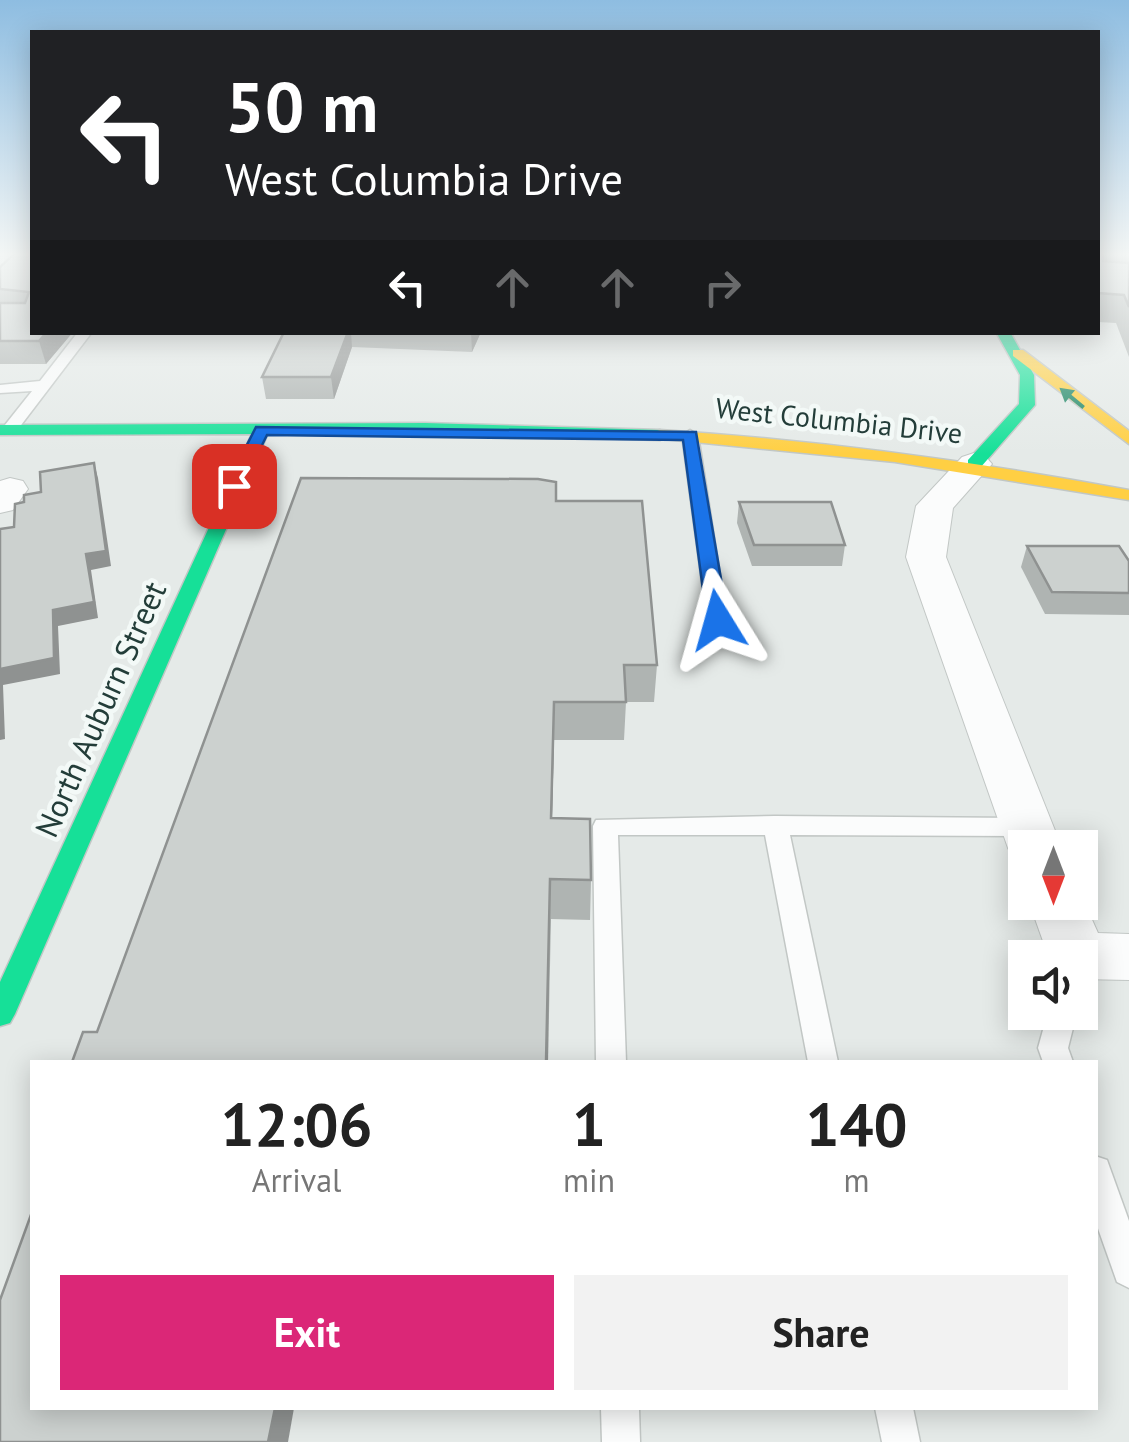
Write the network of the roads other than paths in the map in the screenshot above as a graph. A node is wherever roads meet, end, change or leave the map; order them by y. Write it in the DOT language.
graph roads {
  1 [pos="84,335"];
  2 [pos="1005,335"];
  3 [pos="1018,354"];
  4 [pos="44,385"];
  5 [pos="0,389"];
  6 [pos="5,430"];
  7 [pos="261,430"];
  8 [pos="690,436"];
  9 [pos="1129,440"];
  10 [pos="974,464"];
  11 [pos="1129,494"];
  12 [pos="718,620"];
  13 [pos="775,825"];
  14 [pos="1028,830"];
  15 [pos="1008,836"];
  16 [pos="1098,957"];
  17 [pos="1129,957"];
  18 [pos="0,1014"];
  19 [pos="1058,1030"];
  20 [pos="611,1060"];
  21 [pos="823,1060"];
  22 [pos="1057,1060"];
  23 [pos="1098,1179"];
  24 [pos="1129,1270"];
  25 [pos="620,1410"];
  26 [pos="894,1410"];
  27 [pos="621,1442"];
  28 [pos="901,1442"];
  1 -- 4 [label="lane"];
  2 -- 3 [label="street"];
  9 -- 3 [label="street, one-way"];
  3 -- 10 [label="street"];
  4 -- 5 [label="lane"];
  4 -- 6 [label="lane"];
  6 -- 7 [label="street, West Columbia Drive"];
  7 -- 8 [label="street, West Columbia Drive"];
  7 -- 18 [label="street, North Auburn Street"];
  8 -- 10 [label="street, West Columbia Drive"];
  8 -- 12 [label="lane"];
  10 -- 11 [label="street, West Columbia Drive"];
  10 -- 14 [label="street"];
  13 -- 15 [label="lane"];
  13 -- 20 [label="lane"];
  13 -- 21 [label="lane"];
  16 -- 17 [label="street"];
  19 -- 22 [label="lane"];
  23 -- 24 [label="lane"];
  25 -- 27 [label="lane"];
  26 -- 28 [label="lane"];
}
